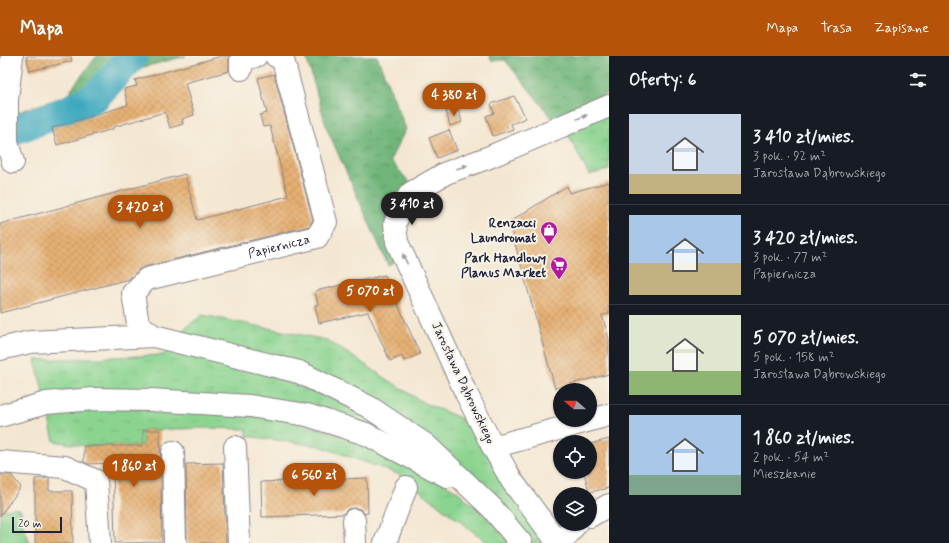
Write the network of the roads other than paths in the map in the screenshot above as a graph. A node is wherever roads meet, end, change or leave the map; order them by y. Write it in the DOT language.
graph roads {
  1 [pos="12,56"];
  2 [pos="276,56"];
  3 [pos="609,106"];
  4 [pos="14,162"];
  5 [pos="154,336"];
  6 [pos="0,349"];
  7 [pos="609,415"];
  8 [pos="0,416"];
  9 [pos="236,447"];
  10 [pos="493,447"];
  11 [pos="173,452"];
  12 [pos="0,462"];
  13 [pos="406,487"];
  14 [pos="609,505"];
  15 [pos="492,508"];
  16 [pos="597,512"];
  17 [pos="354,520"];
  18 [pos="570,531"];
  19 [pos="100,543"];
  20 [pos="175,543"];
  21 [pos="239,543"];
  22 [pos="355,543"];
  23 [pos="385,543"];
  24 [pos="521,543"];
  25 [pos="559,543"];
  1 -- 4 [label="street"];
  2 -- 5 [label="street, Papiernicza"];
  10 -- 3 [label="street, Jarosława Dąbrowskiego, one-way"];
  5 -- 6 [label="street"];
  5 -- 15 [label="street"];
  7 -- 10 [label="street"];
  8 -- 15 [label="street"];
  9 -- 21 [label="street"];
  10 -- 25 [label="street, Jarosława Dąbrowskiego"];
  11 -- 20 [label="street"];
  12 -- 19 [label="street"];
  13 -- 23 [label="street"];
  14 -- 16 [label="street"];
  15 -- 24 [label="street"];
  17 -- 22 [label="street"];
  18 -- 25 [label="street"];
}
